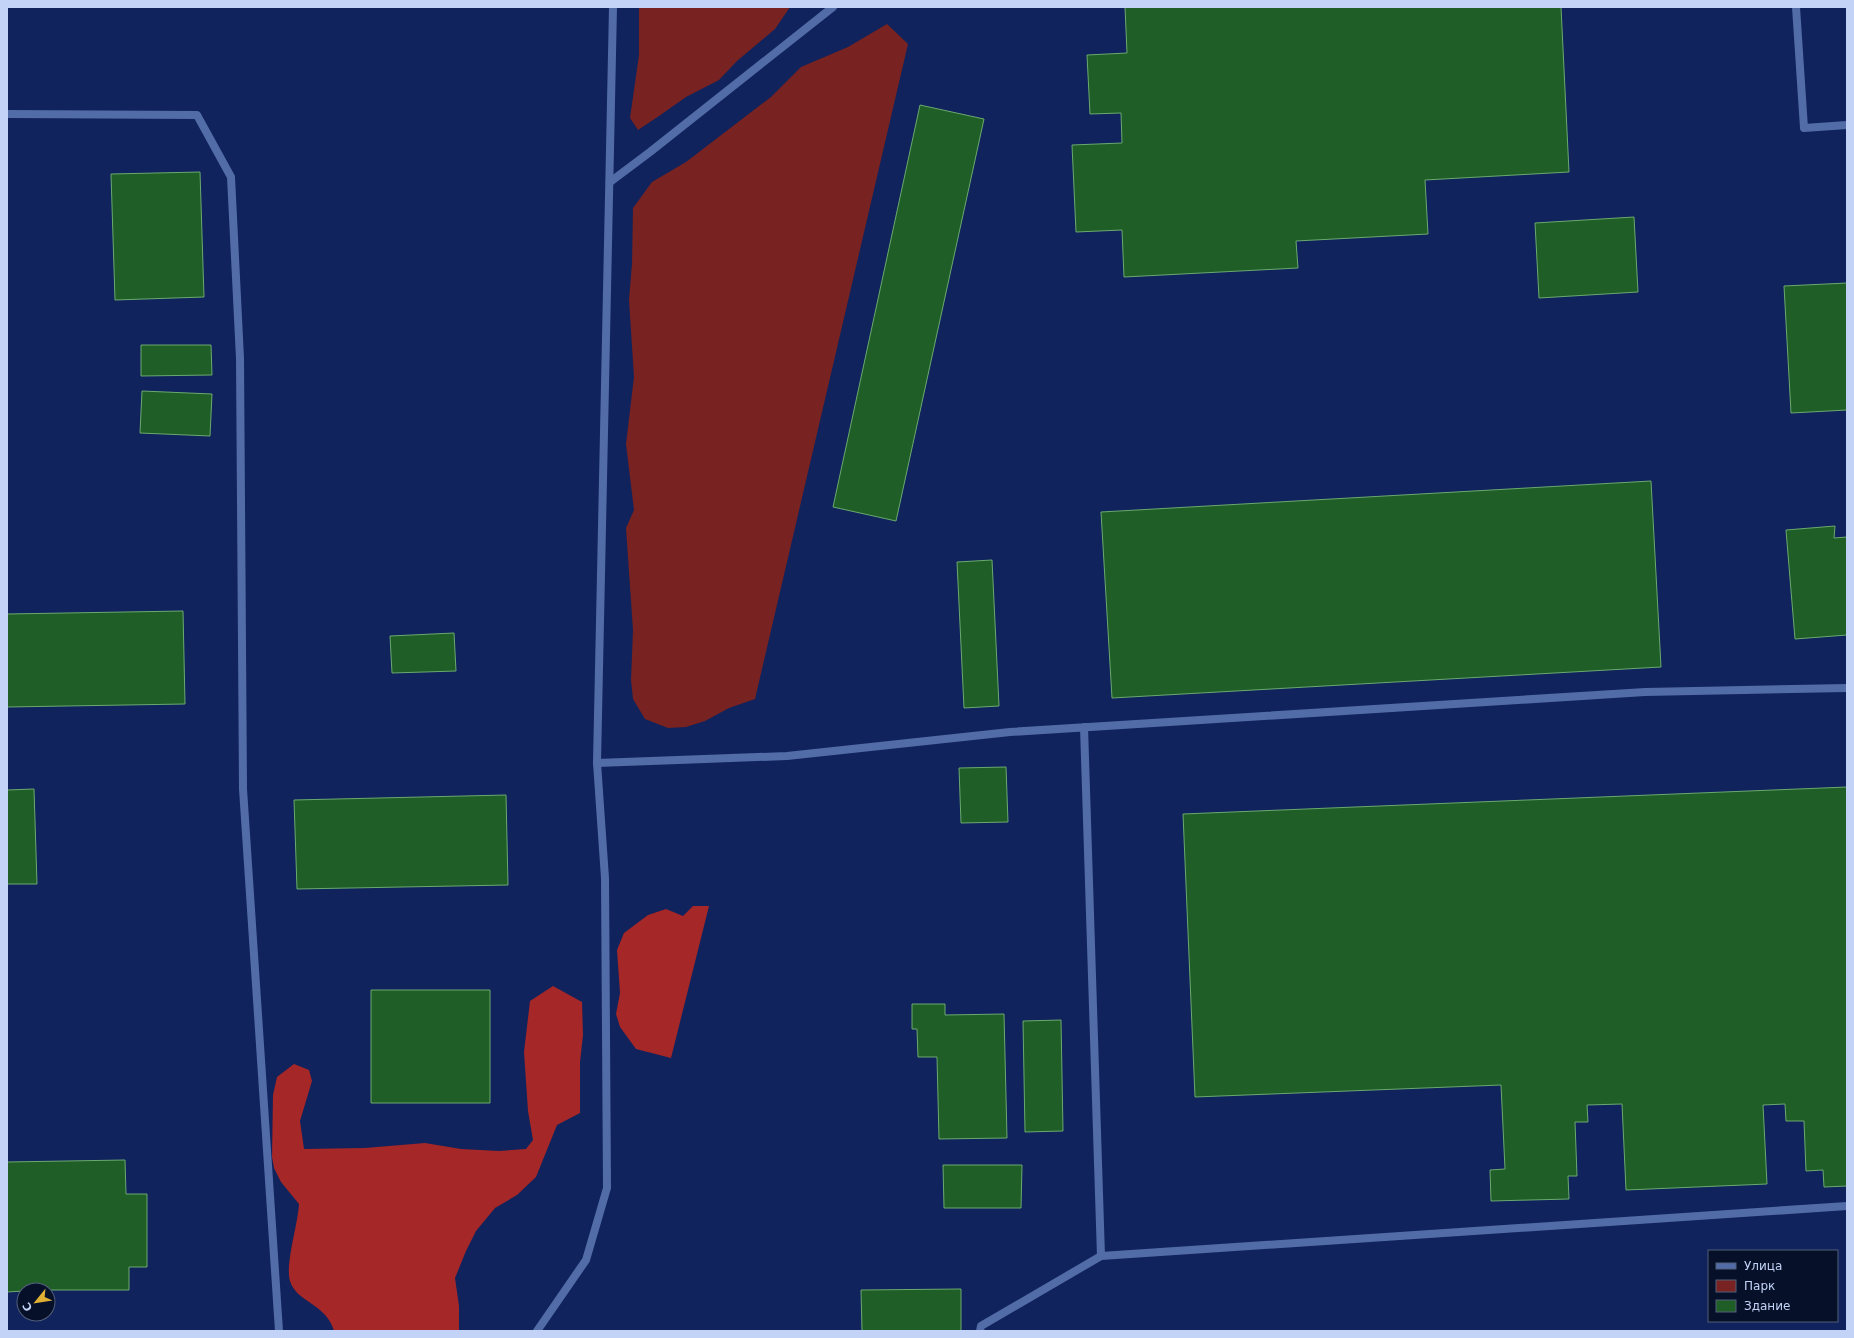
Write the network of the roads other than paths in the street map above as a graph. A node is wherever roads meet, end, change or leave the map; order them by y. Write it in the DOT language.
graph roads {
  1 [pos="613,7"];
  2 [pos="833,7"];
  3 [pos="1796,7"];
  4 [pos="7,114"];
  5 [pos="1847,125"];
  6 [pos="610,182"];
  7 [pos="1847,688"];
  8 [pos="1084,727"];
  9 [pos="597,763"];
  10 [pos="1847,1206"];
  11 [pos="1101,1256"];
  12 [pos="279,1331"];
  13 [pos="537,1331"];
  14 [pos="980,1331"];
  1 -- 6 [label="street"];
  2 -- 6 [label="street"];
  3 -- 5 [label="street"];
  4 -- 12 [label="street"];
  6 -- 9 [label="street"];
  7 -- 8 [label="street"];
  8 -- 9 [label="street"];
  8 -- 11 [label="street"];
  9 -- 13 [label="street"];
  10 -- 11 [label="street"];
  11 -- 14 [label="street"];
}
